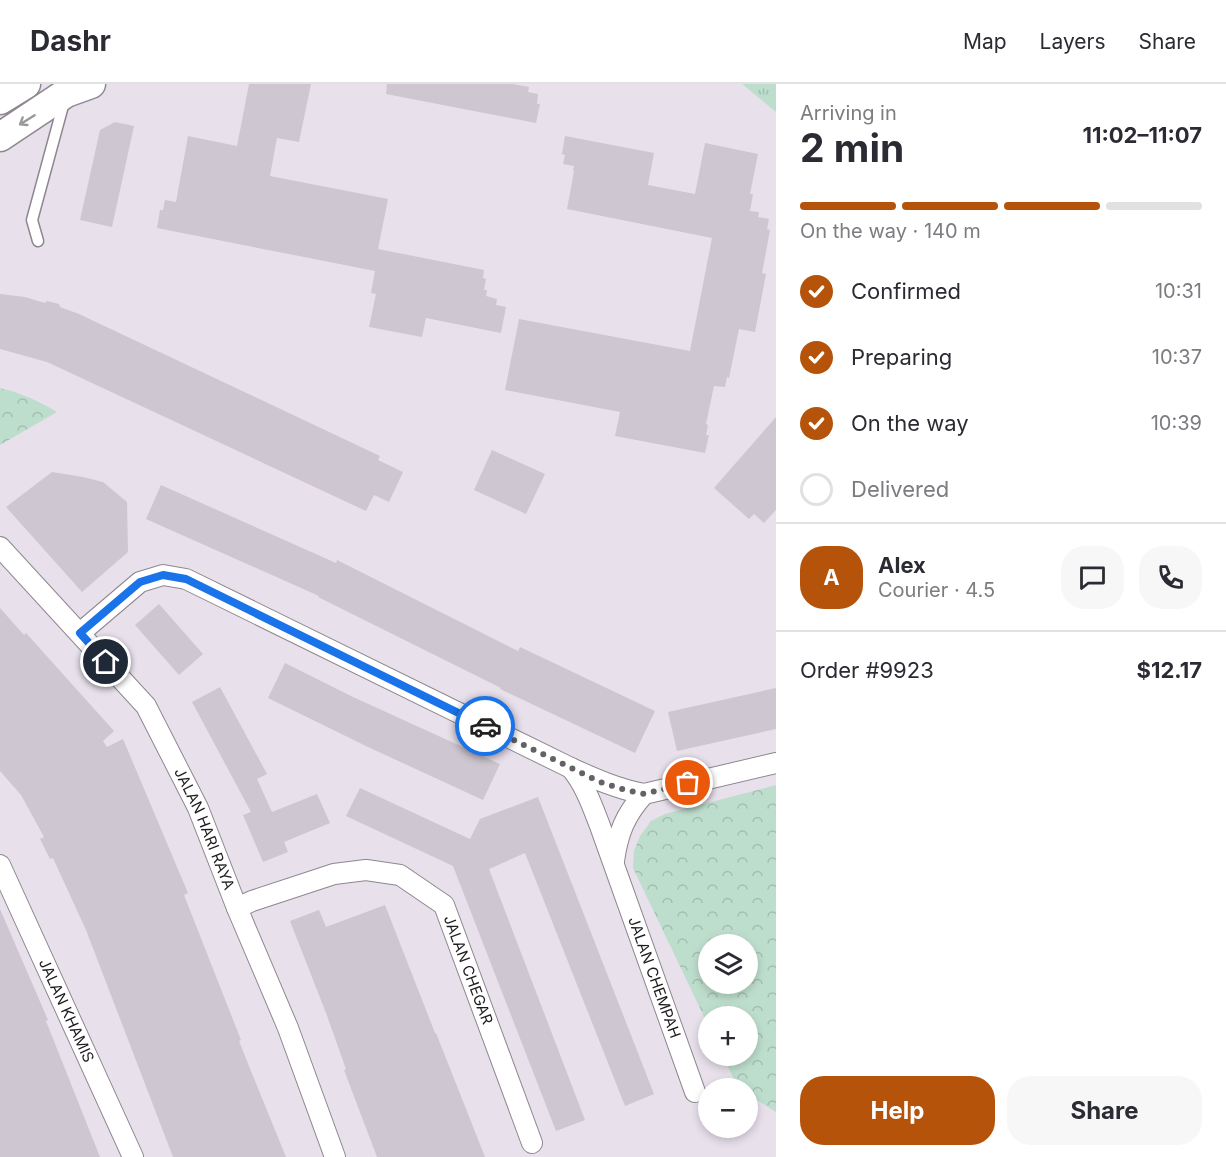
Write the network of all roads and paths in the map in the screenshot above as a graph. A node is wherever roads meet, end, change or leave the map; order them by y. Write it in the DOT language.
graph roads {
  1 [pos="26,84"];
  2 [pos="78,89"];
  3 [pos="0,100"];
  4 [pos="0,137"];
  5 [pos="38,241"];
  6 [pos="0,547"];
  7 [pos="80,633"];
  8 [pos="776,763"];
  9 [pos="571,768"];
  10 [pos="644,794"];
  11 [pos="614,864"];
  12 [pos="0,865"];
  13 [pos="237,908"];
  14 [pos="694,1092"];
  15 [pos="532,1143"];
  16 [pos="133,1157"];
  17 [pos="335,1157"];
  1 -- 3 [label="street"];
  2 -- 4 [label="street, one-way"];
  2 -- 5 [label="lane"];
  6 -- 7 [label="street, JALAN HARI RAYA"];
  7 -- 9 [label="street"];
  7 -- 13 [label="street, JALAN HARI RAYA"];
  8 -- 10 [label="street"];
  9 -- 10 [label="street"];
  9 -- 11 [label="street, JALAN CHEMPAH"];
  10 -- 11 [label="street, JALAN CHEMPAH"];
  11 -- 14 [label="street, JALAN CHEMPAH"];
  12 -- 16 [label="street, JALAN KHAMIS"];
  13 -- 15 [label="street, JALAN CHEGAR"];
  13 -- 17 [label="street, JALAN HARI RAYA"];
}
